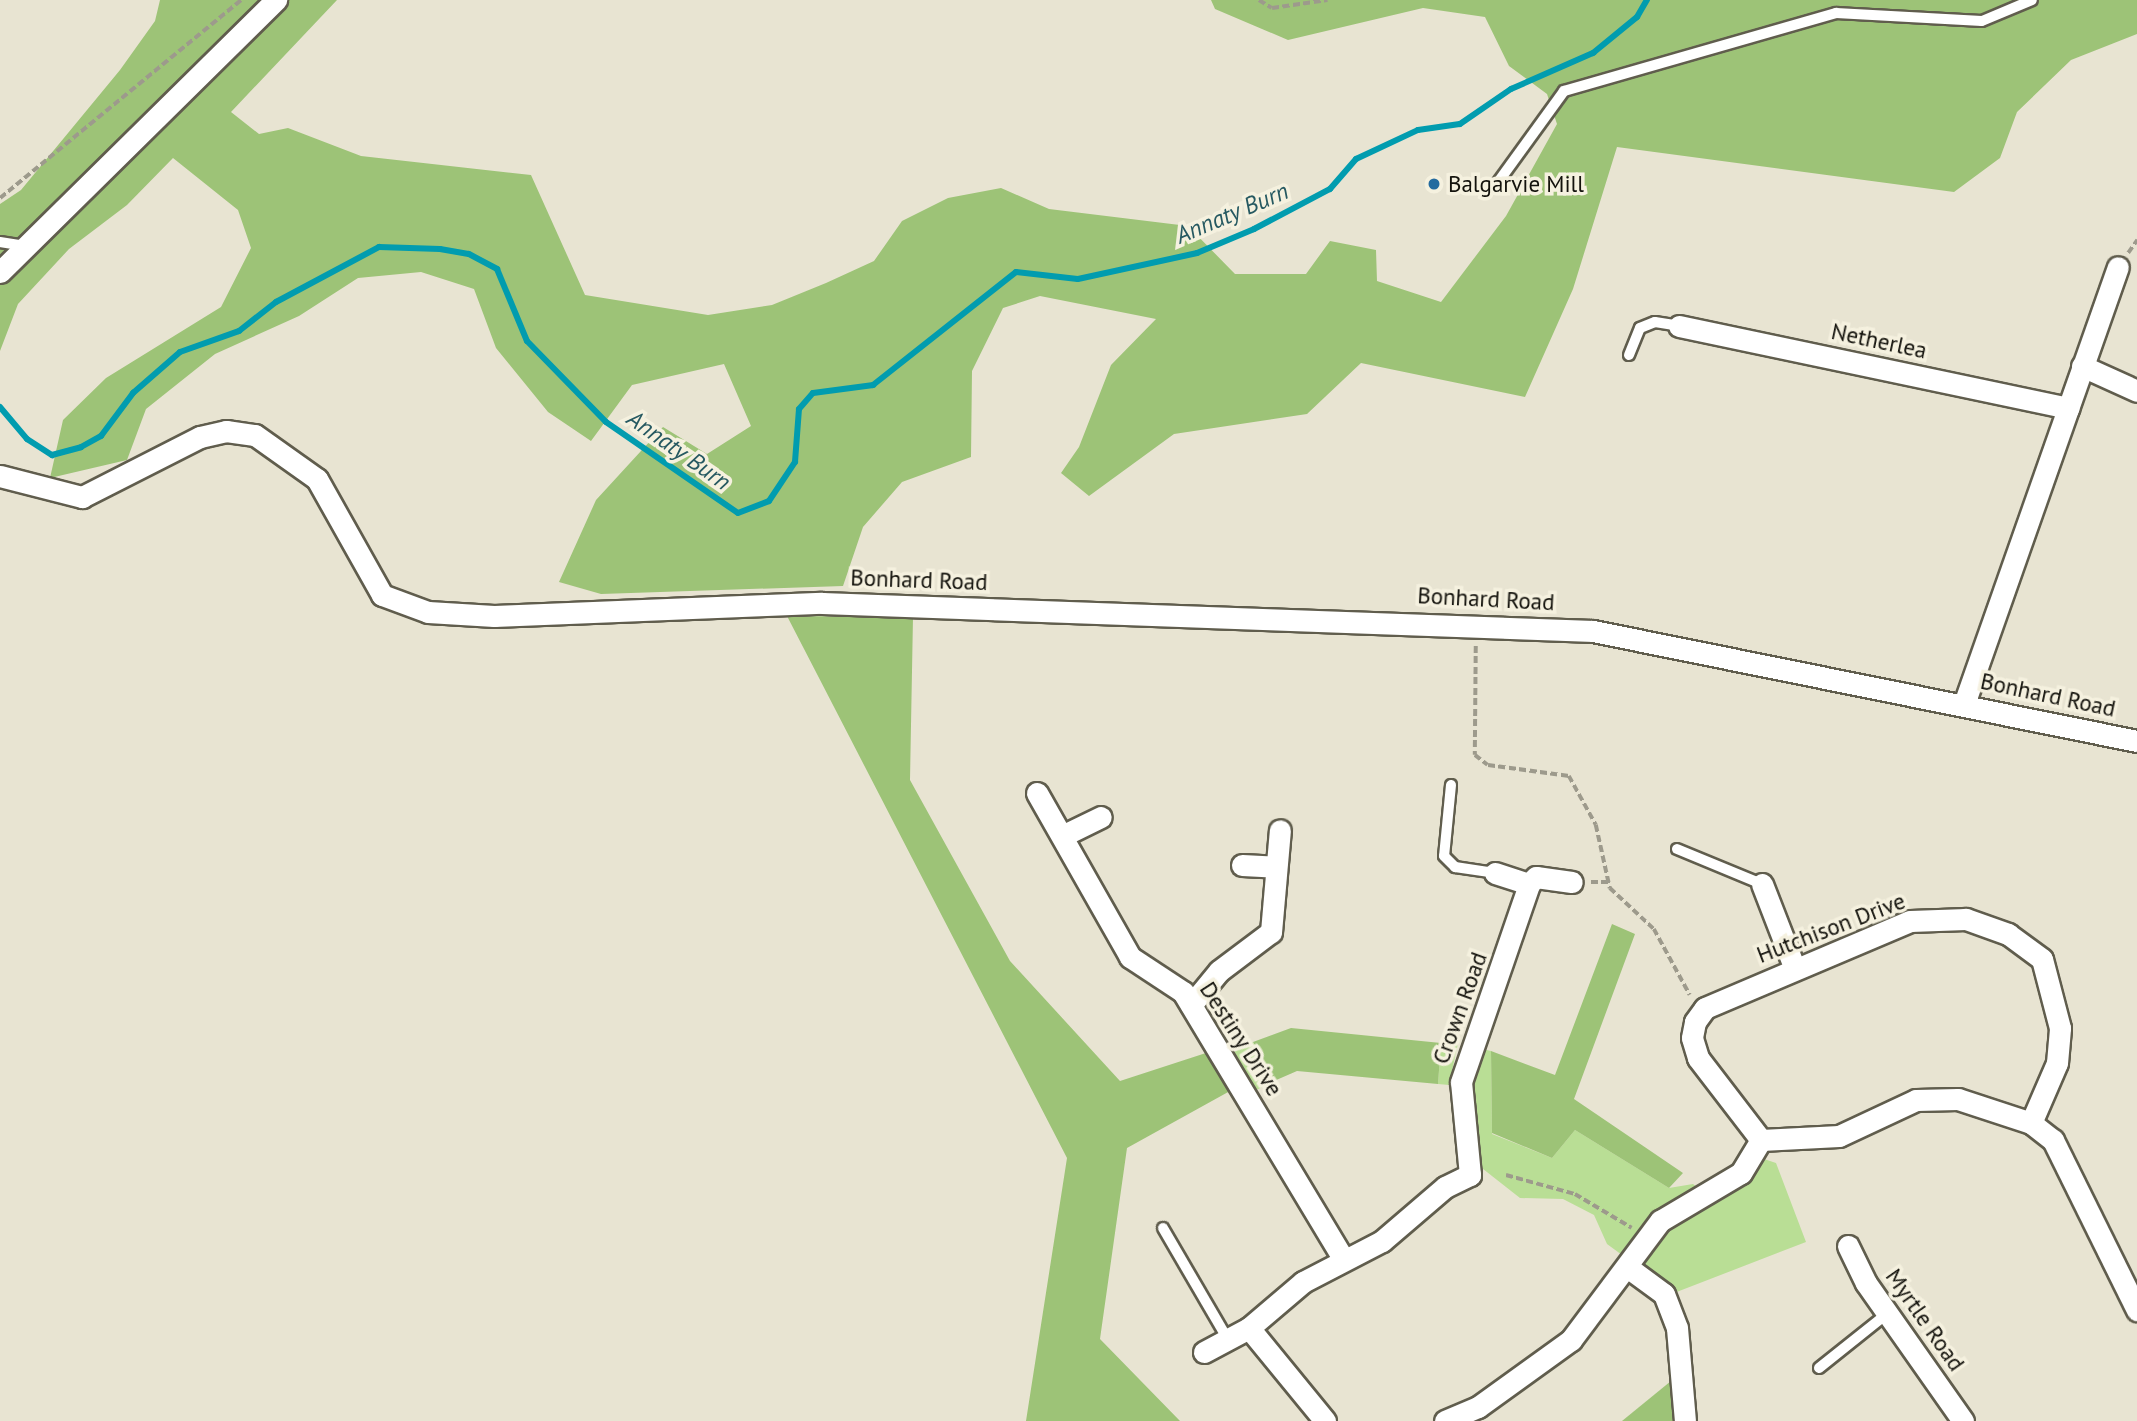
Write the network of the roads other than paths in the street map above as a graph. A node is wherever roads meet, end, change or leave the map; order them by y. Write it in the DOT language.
graph roads {
  1 [pos="276,0"];
  2 [pos="2032,0"];
  3 [pos="1496,185"];
  4 [pos="0,242"];
  5 [pos="24,246"];
  6 [pos="2118,267"];
  7 [pos="0,272"];
  8 [pos="1679,326"];
  9 [pos="1629,355"];
  10 [pos="2082,366"];
  11 [pos="2137,391"];
  12 [pos="2068,408"];
  13 [pos="0,476"];
  14 [pos="1964,704"];
  15 [pos="2137,740"];
  16 [pos="1451,785"];
  17 [pos="1037,793"];
  18 [pos="1101,817"];
  19 [pos="1280,830"];
  20 [pos="1062,836"];
  21 [pos="1677,849"];
  22 [pos="1242,865"];
  23 [pos="1276,867"];
  24 [pos="1495,873"];
  25 [pos="1572,882"];
  26 [pos="1530,884"];
  27 [pos="1762,884"];
  28 [pos="1795,969"];
  29 [pos="1191,1005"];
  30 [pos="2031,1123"];
  31 [pos="1761,1140"];
  32 [pos="1163,1228"];
  33 [pos="1848,1246"];
  34 [pos="1342,1257"];
  35 [pos="1630,1269"];
  36 [pos="2137,1310"];
  37 [pos="1888,1313"];
  38 [pos="1249,1328"];
  39 [pos="1227,1338"];
  40 [pos="1204,1352"];
  41 [pos="1819,1368"];
  42 [pos="1325,1421"];
  43 [pos="1445,1421"];
  44 [pos="1685,1421"];
  45 [pos="1963,1421"];
  1 -- 5 [label="street"];
  2 -- 3 [label="lane"];
  4 -- 5 [label="lane"];
  5 -- 7 [label="street"];
  6 -- 10 [label="street"];
  8 -- 9 [label="lane"];
  8 -- 12 [label="street, Netherlea"];
  10 -- 11 [label="street"];
  10 -- 12 [label="street"];
  12 -- 14 [label="street"];
  13 -- 14 [label="street, Bonhard Road"];
  14 -- 15 [label="street, Bonhard Road"];
  16 -- 24 [label="lane"];
  17 -- 20 [label="street, Destiny Drive"];
  18 -- 20 [label="street"];
  19 -- 23 [label="street"];
  20 -- 29 [label="street, Destiny Drive"];
  21 -- 27 [label="lane"];
  22 -- 23 [label="street"];
  23 -- 29 [label="street"];
  24 -- 26 [label="street"];
  25 -- 26 [label="street"];
  26 -- 34 [label="street, Crown Road"];
  27 -- 28 [label="street"];
  28 -- 30 [label="street, Hutchison Drive"];
  28 -- 31 [label="street, Hutchison Drive"];
  29 -- 34 [label="street, Destiny Drive"];
  30 -- 31 [label="street"];
  30 -- 36 [label="street"];
  31 -- 35 [label="street"];
  32 -- 39 [label="lane"];
  33 -- 37 [label="street, Myrtle Road"];
  34 -- 38 [label="street, Crown Road"];
  35 -- 43 [label="street"];
  35 -- 44 [label="street"];
  37 -- 41 [label="lane"];
  37 -- 45 [label="street, Myrtle Road"];
  38 -- 39 [label="street, Crown Road"];
  38 -- 42 [label="street"];
  39 -- 40 [label="street, Crown Road"];
}
